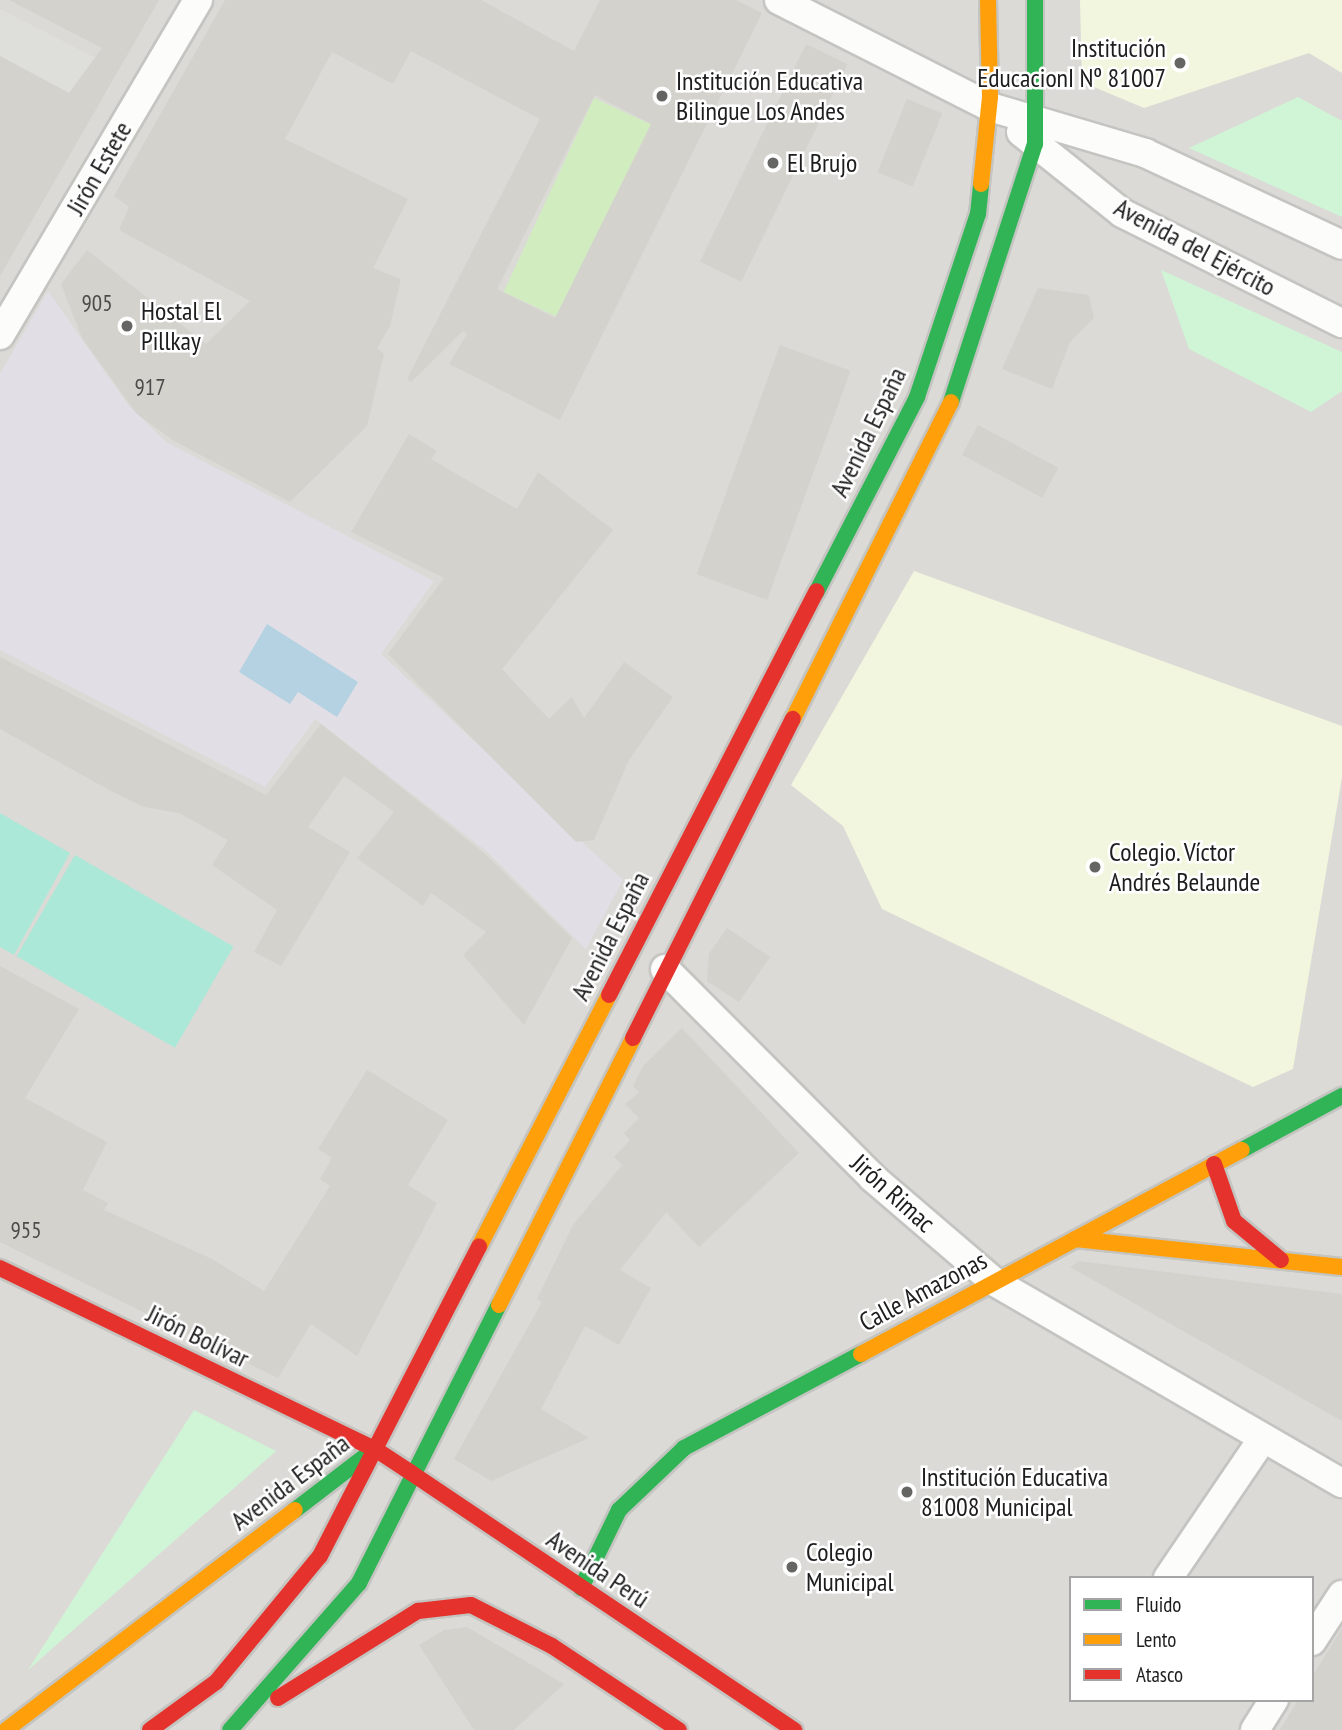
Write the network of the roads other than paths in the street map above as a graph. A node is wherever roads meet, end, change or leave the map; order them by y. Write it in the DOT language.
graph roads {
  1 [pos="198,0"];
  2 [pos="779,0"];
  3 [pos="988,0"];
  4 [pos="1035,0"];
  5 [pos="990,107"];
  6 [pos="1037,133"];
  7 [pos="1342,245"];
  8 [pos="1342,323"];
  9 [pos="0,335"];
  10 [pos="665,969"];
  11 [pos="1342,1096"];
  12 [pos="1214,1164"];
  13 [pos="1075,1239"];
  14 [pos="1280,1260"];
  15 [pos="1342,1267"];
  16 [pos="0,1268"];
  17 [pos="993,1281"];
  18 [pos="1263,1438"];
  19 [pos="375,1449"];
  20 [pos="410,1472"];
  21 [pos="1342,1483"];
  22 [pos="1169,1576"];
  23 [pos="581,1588"];
  24 [pos="1342,1595"];
  25 [pos="1314,1638"];
  26 [pos="1273,1702"];
  27 [pos="245,1720"];
  28 [pos="6,1730"];
  29 [pos="150,1730"];
  30 [pos="230,1730"];
  31 [pos="679,1730"];
  32 [pos="794,1730"];
  33 [pos="1255,1730"];
  1 -- 9 [label="street, Jirón Estete"];
  2 -- 5 [label="street, Avenida del Ejército"];
  3 -- 5 [label="main road, Avenida España"];
  4 -- 6 [label="main road"];
  5 -- 6 [label="street, Avenida del Ejército"];
  5 -- 19 [label="main road, Avenida España"];
  6 -- 7 [label="street, Avenida del Ejército"];
  6 -- 8 [label="street, Avenida del Ejército"];
  6 -- 10 [label="main road"];
  10 -- 17 [label="street, Jirón Rimac"];
  10 -- 20 [label="main road"];
  11 -- 12 [label="main road, Calle Amazonas"];
  12 -- 13 [label="main road, Calle Amazonas"];
  12 -- 14 [label="main road"];
  13 -- 14 [label="main road"];
  13 -- 17 [label="main road, Calle Amazonas"];
  14 -- 15 [label="main road"];
  16 -- 19 [label="main road, Jirón Bolívar"];
  17 -- 18 [label="street, Jirón Rimac"];
  17 -- 23 [label="main road, Calle Amazonas"];
  18 -- 21 [label="street, Jirón Rimac"];
  18 -- 22 [label="street"];
  19 -- 20 [label="main road, Avenida Perú"];
  19 -- 28 [label="main road, Avenida España"];
  19 -- 29 [label="main road"];
  20 -- 23 [label="main road, Avenida Perú"];
  20 -- 27 [label="main road"];
  23 -- 32 [label="main road, Avenida Perú"];
  24 -- 25 [label="street"];
  26 -- 33 [label="street"];
  27 -- 30 [label="main road"];
  27 -- 31 [label="main road"];
}
